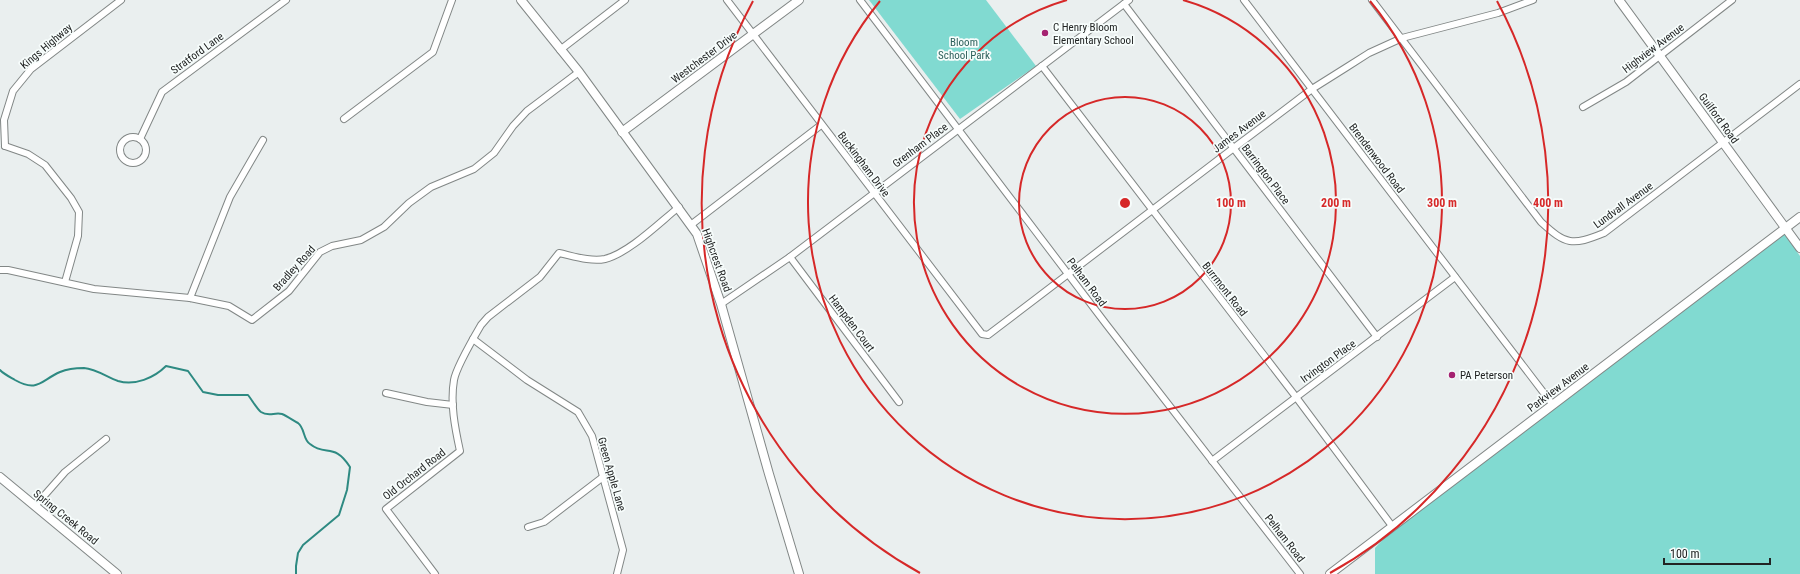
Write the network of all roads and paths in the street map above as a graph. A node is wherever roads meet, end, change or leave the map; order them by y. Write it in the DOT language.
graph roads {
  1 [pos="121,0"];
  2 [pos="286,0"];
  3 [pos="452,0"];
  4 [pos="521,0"];
  5 [pos="625,0"];
  6 [pos="727,0"];
  7 [pos="799,0"];
  8 [pos="860,0"];
  9 [pos="1244,0"];
  10 [pos="1372,0"];
  11 [pos="1534,0"];
  12 [pos="1619,0"];
  13 [pos="1732,0"];
  14 [pos="1126,2"];
  15 [pos="752,35"];
  16 [pos="1402,38"];
  17 [pos="560,50"];
  18 [pos="1660,55"];
  19 [pos="1042,66"];
  20 [pos="579,72"];
  21 [pos="1800,84"];
  22 [pos="1312,89"];
  23 [pos="1583,107"];
  24 [pos="344,119"];
  25 [pos="821,125"];
  26 [pos="958,129"];
  27 [pos="622,132"];
  28 [pos="140,139"];
  29 [pos="263,140"];
  30 [pos="1723,143"];
  31 [pos="2,147"];
  32 [pos="1233,148"];
  33 [pos="873,193"];
  34 [pos="679,207"];
  35 [pos="1152,211"];
  36 [pos="1800,217"];
  37 [pos="692,224"];
  38 [pos="1785,228"];
  39 [pos="1800,248"];
  40 [pos="790,257"];
  41 [pos="0,270"];
  42 [pos="1068,274"];
  43 [pos="1455,277"];
  44 [pos="65,282"];
  45 [pos="190,298"];
  46 [pos="721,304"];
  47 [pos="988,335"];
  48 [pos="1377,337"];
  49 [pos="473,339"];
  50 [pos="386,393"];
  51 [pos="1296,397"];
  52 [pos="899,402"];
  53 [pos="453,405"];
  54 [pos="1553,405"];
  55 [pos="106,439"];
  56 [pos="1212,461"];
  57 [pos="0,477"];
  58 [pos="603,477"];
  59 [pos="35,506"];
  60 [pos="1392,526"];
  61 [pos="528,528"];
  62 [pos="117,574"];
  63 [pos="435,574"];
  64 [pos="617,574"];
  65 [pos="799,574"];
  66 [pos="1300,574"];
  67 [pos="1330,574"];
  1 -- 31 [label="street, Kings Highway"];
  2 -- 28 [label="street, Stratford Lane"];
  3 -- 24 [label="street"];
  4 -- 17 [label="street, Highcrest Road"];
  5 -- 17 [label="street"];
  6 -- 15 [label="street, Buckingham Drive"];
  7 -- 15 [label="street, Westchester Drive"];
  8 -- 26 [label="street, Pelham Road"];
  9 -- 22 [label="street, Brendenwood Road"];
  10 -- 16 [label="street, Lundvall Avenue"];
  11 -- 16 [label="street, James Avenue"];
  12 -- 18 [label="street, Guilford Road"];
  13 -- 18 [label="street, Highview Avenue"];
  14 -- 19 [label="street, Grenham Place"];
  14 -- 32 [label="street, Barrington Place"];
  15 -- 25 [label="street, Buckingham Drive"];
  15 -- 27 [label="street, Westchester Drive"];
  16 -- 22 [label="street, James Avenue"];
  16 -- 30 [label="street, Lundvall Avenue"];
  17 -- 20 [label="street, Highcrest Road"];
  18 -- 23 [label="street, Highview Avenue"];
  18 -- 30 [label="street, Guilford Road"];
  19 -- 26 [label="street, Grenham Place"];
  19 -- 35 [label="street, Burrmont Road"];
  20 -- 27 [label="street, Highcrest Road"];
  20 -- 45 [label="street, Bradley Road"];
  21 -- 30 [label="street, Lundvall Avenue"];
  22 -- 32 [label="street, James Avenue"];
  22 -- 43 [label="street, Brendenwood Road"];
  25 -- 33 [label="street, Buckingham Drive"];
  25 -- 37 [label="street"];
  26 -- 33 [label="street, Grenham Place"];
  26 -- 42 [label="street, Pelham Road"];
  27 -- 34 [label="street, Highcrest Road"];
  28 -- 28 [label="street"];
  29 -- 45 [label="street"];
  30 -- 38 [label="street, Guilford Road"];
  31 -- 44 [label="street"];
  32 -- 35 [label="street, James Avenue"];
  32 -- 48 [label="street, Barrington Place"];
  33 -- 40 [label="street, Grenham Place"];
  33 -- 47 [label="street, Buckingham Drive"];
  34 -- 37 [label="street, Highcrest Road"];
  34 -- 49 [label="street, Old Orchard Road"];
  35 -- 42 [label="street, James Avenue"];
  35 -- 51 [label="street, Burrmont Road"];
  36 -- 38 [label="street, Parkview Avenue"];
  37 -- 46 [label="street, Highcrest Road"];
  38 -- 39 [label="street, Guilford Road"];
  38 -- 54 [label="street, Parkview Avenue"];
  40 -- 46 [label="street, Grenham Place"];
  40 -- 52 [label="street, Hampden Court"];
  41 -- 44 [label="street, Bradley Road"];
  42 -- 47 [label="street, James Avenue"];
  42 -- 56 [label="street, Pelham Road"];
  43 -- 48 [label="street, Irvington Place"];
  43 -- 54 [label="street, Brendenwood Road"];
  44 -- 45 [label="street, Bradley Road"];
  46 -- 65 [label="street, Highcrest Road"];
  48 -- 51 [label="street, Irvington Place"];
  49 -- 53 [label="street, Old Orchard Road"];
  49 -- 58 [label="street, Green Apple Lane"];
  50 -- 53 [label="street"];
  51 -- 56 [label="street, Irvington Place"];
  51 -- 60 [label="street, Burrmont Road"];
  53 -- 63 [label="street, Old Orchard Road"];
  54 -- 60 [label="street, Parkview Avenue"];
  55 -- 59 [label="street"];
  56 -- 66 [label="street, Pelham Road"];
  57 -- 59 [label="street, Spring Creek Road"];
  58 -- 61 [label="street"];
  58 -- 64 [label="street, Green Apple Lane"];
  59 -- 62 [label="street, Spring Creek Road"];
  60 -- 67 [label="street, Parkview Avenue"];
}
